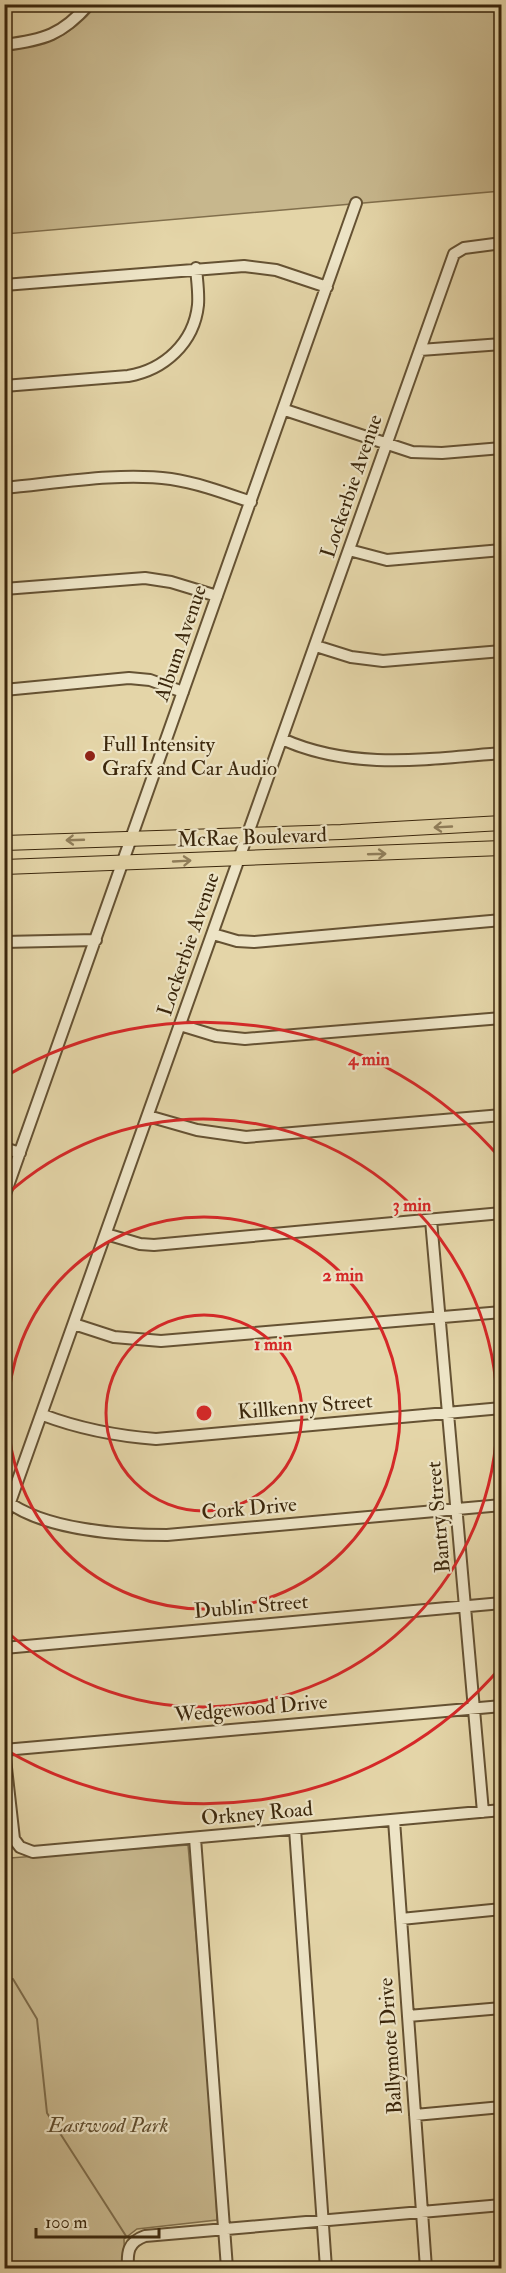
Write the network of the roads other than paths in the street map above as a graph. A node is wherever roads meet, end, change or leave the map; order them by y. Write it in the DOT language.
graph roads {
  1 [pos="89,4"];
  2 [pos="4,45"];
  3 [pos="357,203"];
  4 [pos="501,243"];
  5 [pos="196,268"];
  6 [pos="4,285"];
  7 [pos="327,287"];
  8 [pos="501,344"];
  9 [pos="420,350"];
  10 [pos="4,386"];
  11 [pos="285,410"];
  12 [pos="386,444"];
  13 [pos="501,448"];
  14 [pos="4,488"];
  15 [pos="251,502"];
  16 [pos="349,550"];
  17 [pos="501,550"];
  18 [pos="4,589"];
  19 [pos="217,596"];
  20 [pos="316,646"];
  21 [pos="501,651"];
  22 [pos="4,690"];
  23 [pos="183,692"];
  24 [pos="282,739"];
  25 [pos="501,753"];
  26 [pos="501,823"];
  27 [pos="247,835"];
  28 [pos="133,838"];
  29 [pos="11,842"];
  30 [pos="501,848"];
  31 [pos="238,858"];
  32 [pos="124,863"];
  33 [pos="11,867"];
  34 [pos="501,920"];
  35 [pos="213,934"];
  36 [pos="96,940"];
  37 [pos="4,942"];
  38 [pos="501,1018"];
  39 [pos="180,1024"];
  40 [pos="501,1115"];
  41 [pos="148,1116"];
  42 [pos="4,1148"];
  43 [pos="20,1153"];
  44 [pos="4,1197"];
  45 [pos="501,1214"];
  46 [pos="431,1220"];
  47 [pos="106,1234"];
  48 [pos="501,1311"];
  49 [pos="440,1317"];
  50 [pos="74,1324"];
  51 [pos="501,1408"];
  52 [pos="448,1413"];
  53 [pos="43,1415"];
  54 [pos="7,1502"];
  55 [pos="501,1505"];
  56 [pos="457,1509"];
  57 [pos="4,1519"];
  58 [pos="501,1603"];
  59 [pos="465,1606"];
  60 [pos="4,1648"];
  61 [pos="501,1706"];
  62 [pos="474,1708"];
  63 [pos="4,1750"];
  64 [pos="501,1810"];
  65 [pos="483,1812"];
  66 [pos="394,1820"];
  67 [pos="295,1829"];
  68 [pos="195,1838"];
  69 [pos="501,1910"];
  70 [pos="401,1919"];
  71 [pos="501,2008"];
  72 [pos="408,2016"];
  73 [pos="501,2107"];
  74 [pos="415,2115"];
  75 [pos="501,2205"];
  76 [pos="422,2212"];
  77 [pos="323,2220"];
  78 [pos="224,2229"];
  79 [pos="128,2268"];
  80 [pos="227,2268"];
  81 [pos="326,2268"];
  82 [pos="426,2268"];
  1 -- 2 [label="street"];
  3 -- 7 [label="street, Album Avenue"];
  4 -- 9 [label="street, Lockerbie Avenue"];
  5 -- 6 [label="street"];
  5 -- 7 [label="street"];
  5 -- 10 [label="street"];
  7 -- 11 [label="street, Album Avenue"];
  8 -- 9 [label="street"];
  9 -- 12 [label="street, Lockerbie Avenue"];
  11 -- 12 [label="street"];
  11 -- 15 [label="street, Album Avenue"];
  12 -- 13 [label="street"];
  12 -- 16 [label="street, Lockerbie Avenue"];
  14 -- 15 [label="street"];
  15 -- 19 [label="street, Album Avenue"];
  16 -- 17 [label="street"];
  16 -- 20 [label="street, Lockerbie Avenue"];
  18 -- 19 [label="street"];
  19 -- 23 [label="street, Album Avenue"];
  20 -- 21 [label="street"];
  20 -- 24 [label="street, Lockerbie Avenue"];
  22 -- 23 [label="street"];
  23 -- 28 [label="street, Album Avenue"];
  24 -- 25 [label="street"];
  24 -- 27 [label="street, Lockerbie Avenue"];
  26 -- 27 [label="main road, McRae Boulevard, one-way"];
  27 -- 28 [label="main road, McRae Boulevard"];
  27 -- 31 [label="street, Lockerbie Avenue"];
  28 -- 29 [label="main road, McRae Boulevard, one-way"];
  28 -- 32 [label="street, Album Avenue"];
  29 -- 33 [label="main road"];
  31 -- 30 [label="main road, McRae Boulevard, one-way"];
  32 -- 31 [label="main road, McRae Boulevard, one-way"];
  31 -- 35 [label="street, Lockerbie Avenue"];
  32 -- 33 [label="main road, McRae Boulevard"];
  32 -- 36 [label="street, Album Avenue"];
  34 -- 35 [label="street"];
  35 -- 39 [label="street, Lockerbie Avenue"];
  36 -- 37 [label="street"];
  36 -- 43 [label="street, Album Avenue"];
  38 -- 39 [label="street"];
  39 -- 41 [label="street, Lockerbie Avenue"];
  40 -- 41 [label="street"];
  41 -- 47 [label="street, Lockerbie Avenue"];
  42 -- 43 [label="street"];
  43 -- 44 [label="street, Album Avenue"];
  45 -- 46 [label="street"];
  46 -- 47 [label="street"];
  46 -- 49 [label="street, Bantry Street"];
  47 -- 50 [label="street, Lockerbie Avenue"];
  48 -- 49 [label="street"];
  49 -- 50 [label="street"];
  49 -- 52 [label="street, Bantry Street"];
  50 -- 53 [label="street, Lockerbie Avenue"];
  51 -- 52 [label="street, Killkenny Street"];
  52 -- 53 [label="street, Killkenny Street"];
  52 -- 56 [label="street, Bantry Street"];
  53 -- 54 [label="street, Lockerbie Avenue"];
  54 -- 56 [label="street, Cork Drive"];
  54 -- 57 [label="street, Lockerbie Avenue"];
  55 -- 56 [label="street, Cork Drive"];
  56 -- 59 [label="street, Bantry Street"];
  58 -- 59 [label="street, Dublin Street"];
  59 -- 60 [label="street, Dublin Street"];
  59 -- 62 [label="street, Bantry Street"];
  61 -- 62 [label="street, Wedgewood Drive"];
  62 -- 63 [label="street, Wedgewood Drive"];
  62 -- 65 [label="street, Bantry Street"];
  63 -- 68 [label="street, Orkney Road"];
  64 -- 65 [label="street, Orkney Road"];
  65 -- 66 [label="street, Orkney Road"];
  66 -- 67 [label="street, Orkney Road"];
  66 -- 70 [label="street, Ballymote Drive"];
  67 -- 68 [label="street, Orkney Road"];
  67 -- 77 [label="street"];
  68 -- 78 [label="street"];
  69 -- 70 [label="street"];
  70 -- 72 [label="street, Ballymote Drive"];
  71 -- 72 [label="street"];
  72 -- 74 [label="street, Ballymote Drive"];
  73 -- 74 [label="street"];
  74 -- 76 [label="street, Ballymote Drive"];
  75 -- 76 [label="street"];
  76 -- 77 [label="street"];
  76 -- 82 [label="street, Ballymote Drive"];
  77 -- 78 [label="street"];
  77 -- 81 [label="street"];
  78 -- 79 [label="street"];
  78 -- 80 [label="street"];
}
